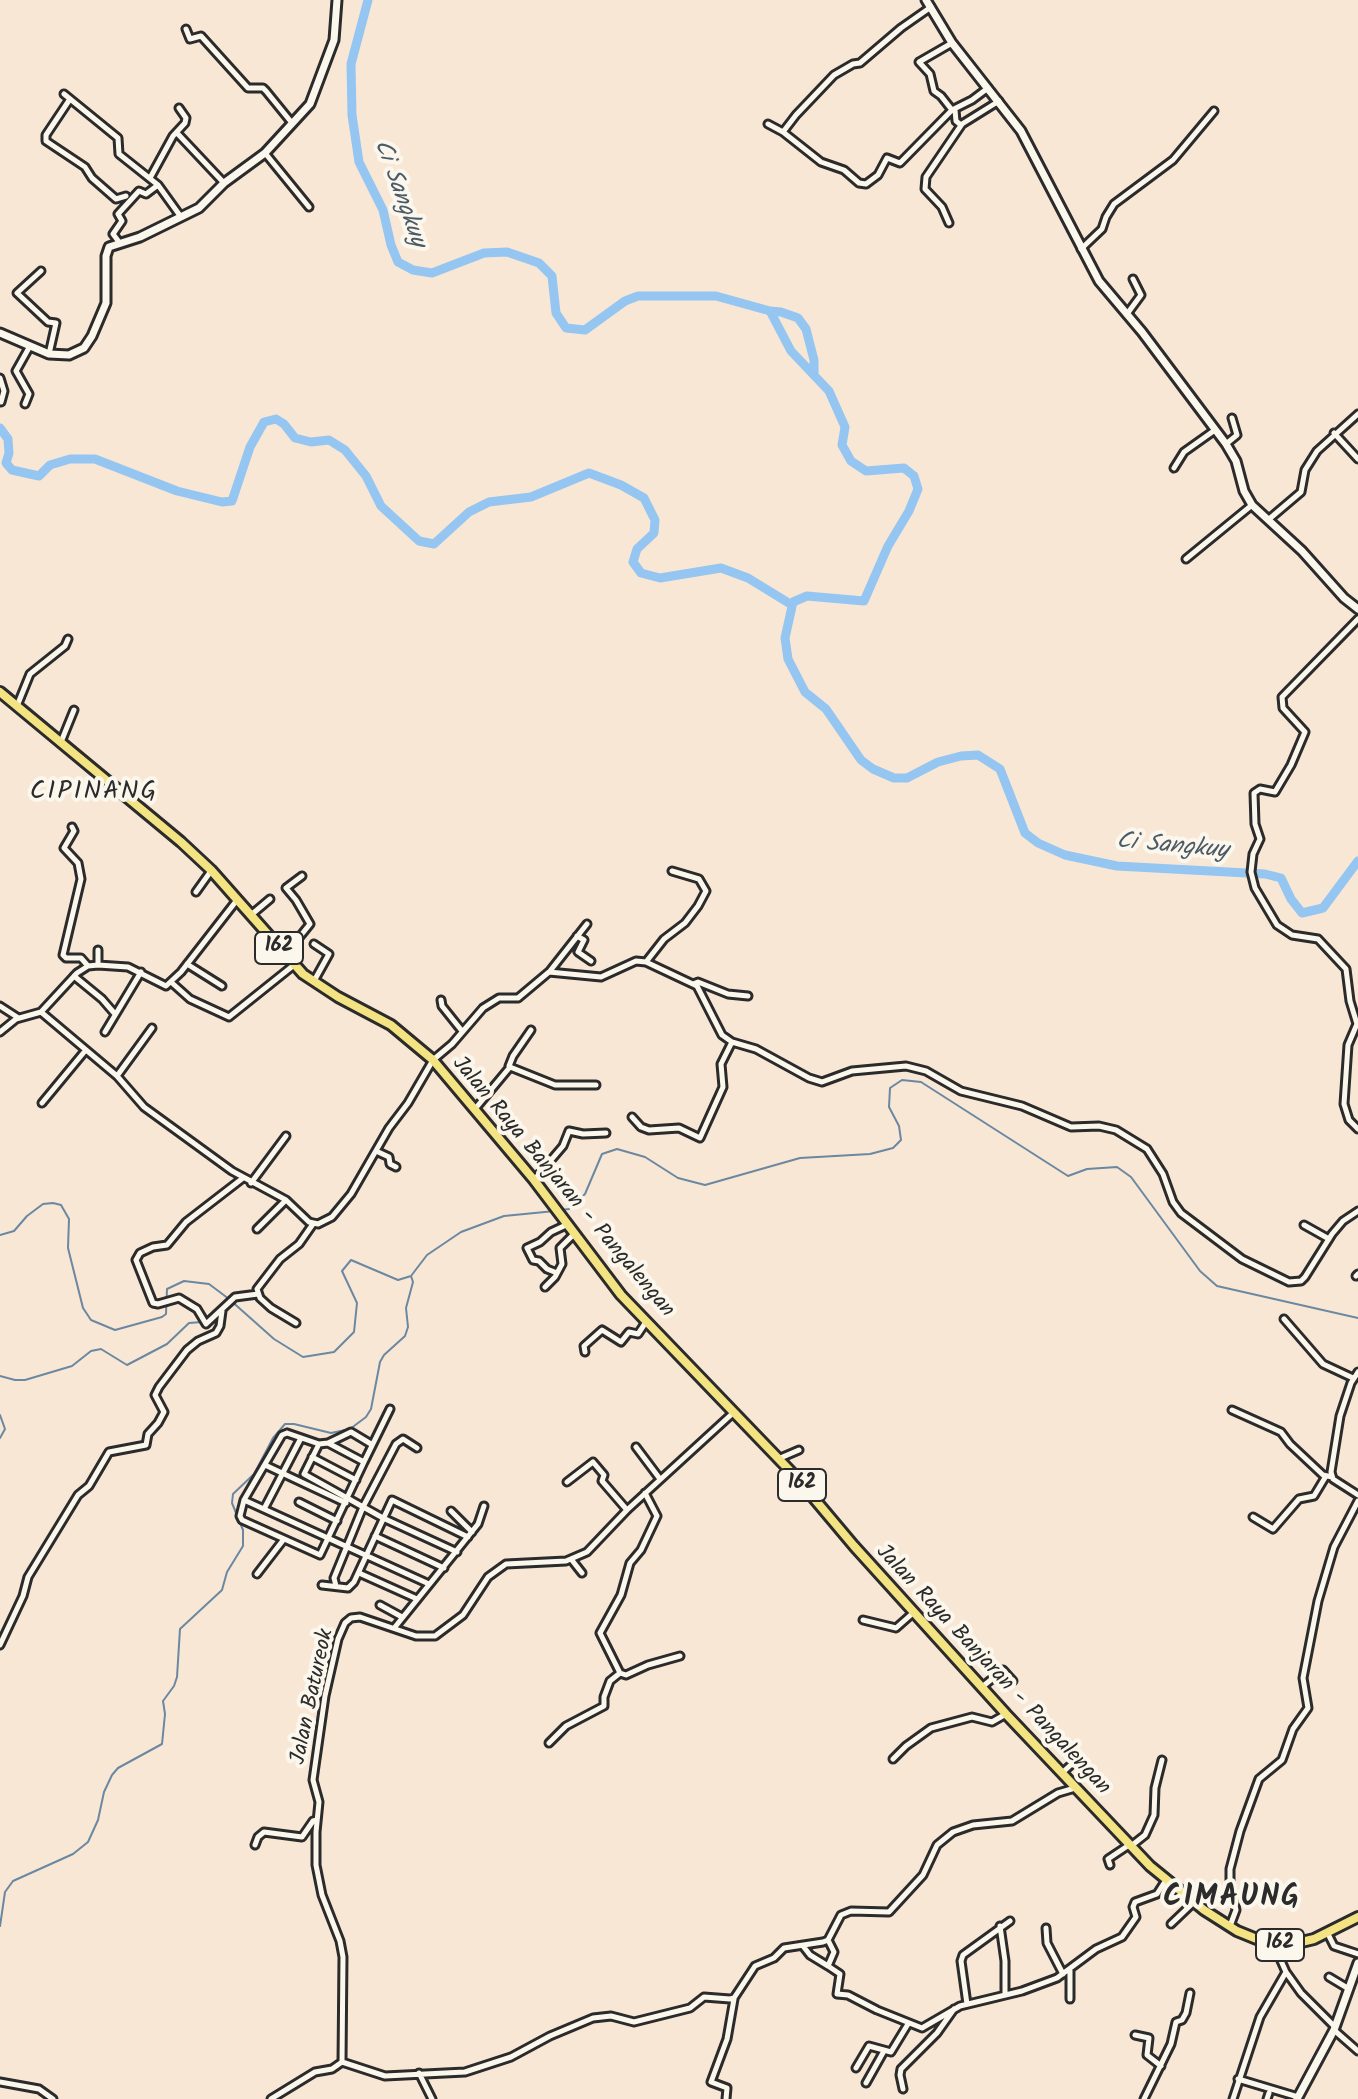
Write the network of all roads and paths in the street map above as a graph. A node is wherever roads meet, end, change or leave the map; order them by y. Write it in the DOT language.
graph roads {
  1 [pos="337,0"];
  2 [pos="928,4"];
  3 [pos="186,29"];
  4 [pos="952,43"];
  5 [pos="988,88"];
  6 [pos="64,94"];
  7 [pos="70,99"];
  8 [pos="1000,101"];
  9 [pos="179,108"];
  10 [pos="954,110"];
  11 [pos="1214,111"];
  12 [pos="293,124"];
  13 [pos="768,124"];
  14 [pos="961,125"];
  15 [pos="783,132"];
  16 [pos="177,133"];
  17 [pos="265,153"];
  18 [pos="150,178"];
  19 [pos="224,183"];
  20 [pos="158,185"];
  21 [pos="126,196"];
  22 [pos="116,199"];
  23 [pos="309,207"];
  24 [pos="118,214"];
  25 [pos="182,218"];
  26 [pos="949,223"];
  27 [pos="119,242"];
  28 [pos="1081,250"];
  29 [pos="41,271"];
  30 [pos="1133,279"];
  31 [pos="1127,314"];
  32 [pos="0,333"];
  33 [pos="30,346"];
  34 [pos="49,354"];
  35 [pos="0,378"];
  36 [pos="1,402"];
  37 [pos="25,404"];
  38 [pos="1357,415"];
  39 [pos="1232,418"];
  40 [pos="1215,430"];
  41 [pos="1334,433"];
  42 [pos="1226,444"];
  43 [pos="1358,459"];
  44 [pos="1174,468"];
  45 [pos="1252,505"];
  46 [pos="1268,520"];
  47 [pos="1186,559"];
  48 [pos="1358,609"];
  49 [pos="1358,619"];
  50 [pos="68,639"];
  51 [pos="0,692"];
  52 [pos="17,706"];
  53 [pos="74,710"];
  54 [pos="61,742"];
  55 [pos="72,827"];
  56 [pos="211,870"];
  57 [pos="672,871"];
  58 [pos="302,876"];
  59 [pos="196,892"];
  60 [pos="270,899"];
  61 [pos="238,900"];
  62 [pos="251,915"];
  63 [pos="587,924"];
  64 [pos="577,936"];
  65 [pos="314,944"];
  66 [pos="98,950"];
  67 [pos="285,955"];
  68 [pos="591,961"];
  69 [pos="646,962"];
  70 [pos="187,964"];
  71 [pos="98,965"];
  72 [pos="294,965"];
  73 [pos="88,966"];
  74 [pos="141,972"];
  75 [pos="549,972"];
  76 [pos="74,976"];
  77 [pos="314,981"];
  78 [pos="171,982"];
  79 [pos="693,984"];
  80 [pos="222,986"];
  81 [pos="748,996"];
  82 [pos="441,1000"];
  83 [pos="0,1006"];
  84 [pos="41,1012"];
  85 [pos="115,1014"];
  86 [pos="18,1018"];
  87 [pos="152,1028"];
  88 [pos="531,1030"];
  89 [pos="462,1031"];
  90 [pos="0,1032"];
  91 [pos="105,1032"];
  92 [pos="732,1042"];
  93 [pos="85,1051"];
  94 [pos="433,1060"];
  95 [pos="509,1067"];
  96 [pos="117,1076"];
  97 [pos="596,1085"];
  98 [pos="42,1103"];
  99 [pos="474,1110"];
  100 [pos="632,1117"];
  101 [pos="1358,1129"];
  102 [pos="606,1133"];
  103 [pos="286,1136"];
  104 [pos="376,1151"];
  105 [pos="396,1167"];
  106 [pos="243,1178"];
  107 [pos="534,1180"];
  108 [pos="251,1183"];
  109 [pos="286,1200"];
  110 [pos="1358,1211"];
  111 [pos="313,1224"];
  112 [pos="566,1224"];
  113 [pos="1304,1225"];
  114 [pos="257,1229"];
  115 [pos="573,1235"];
  116 [pos="1329,1239"];
  117 [pos="557,1273"];
  118 [pos="545,1287"];
  119 [pos="258,1294"];
  120 [pos="222,1311"];
  121 [pos="1284,1319"];
  122 [pos="647,1321"];
  123 [pos="296,1323"];
  124 [pos="585,1352"];
  125 [pos="1358,1372"];
  126 [pos="1353,1378"];
  127 [pos="390,1409"];
  128 [pos="1232,1410"];
  129 [pos="733,1413"];
  130 [pos="301,1438"];
  131 [pos="328,1443"];
  132 [pos="319,1444"];
  133 [pos="371,1444"];
  134 [pos="636,1447"];
  135 [pos="417,1448"];
  136 [pos="799,1450"];
  137 [pos="312,1457"];
  138 [pos="777,1459"];
  139 [pos="364,1462"];
  140 [pos="265,1465"];
  141 [pos="282,1473"];
  142 [pos="1329,1477"];
  143 [pos="660,1479"];
  144 [pos="356,1480"];
  145 [pos="567,1482"];
  146 [pos="645,1493"];
  147 [pos="1358,1498"];
  148 [pos="244,1500"];
  149 [pos="347,1501"];
  150 [pos="299,1502"];
  151 [pos="484,1506"];
  152 [pos="363,1507"];
  153 [pos="264,1509"];
  154 [pos="627,1510"];
  155 [pos="451,1511"];
  156 [pos="1253,1517"];
  157 [pos="383,1518"];
  158 [pos="337,1521"];
  159 [pos="470,1535"];
  160 [pos="375,1536"];
  161 [pos="329,1538"];
  162 [pos="284,1539"];
  163 [pos="347,1547"];
  164 [pos="457,1552"];
  165 [pos="367,1555"];
  166 [pos="571,1559"];
  167 [pos="444,1568"];
  168 [pos="359,1573"];
  169 [pos="582,1573"];
  170 [pos="257,1574"];
  171 [pos="429,1584"];
  172 [pos="322,1585"];
  173 [pos="337,1586"];
  174 [pos="417,1599"];
  175 [pos="380,1605"];
  176 [pos="913,1613"];
  177 [pos="402,1617"];
  178 [pos="863,1620"];
  179 [pos="395,1627"];
  180 [pos="0,1645"];
  181 [pos="680,1656"];
  182 [pos="620,1673"];
  183 [pos="1013,1681"];
  184 [pos="982,1687"];
  185 [pos="1006,1714"];
  186 [pos="549,1743"];
  187 [pos="893,1759"];
  188 [pos="1162,1760"];
  189 [pos="1075,1761"];
  190 [pos="1062,1774"];
  191 [pos="1075,1788"];
  192 [pos="317,1820"];
  193 [pos="255,1845"];
  194 [pos="1129,1846"];
  195 [pos="1110,1865"];
  196 [pos="1166,1880"];
  197 [pos="1198,1905"];
  198 [pos="1358,1917"];
  199 [pos="1010,1921"];
  200 [pos="1171,1924"];
  201 [pos="1000,1926"];
  202 [pos="1230,1926"];
  203 [pos="1046,1928"];
  204 [pos="1328,1934"];
  205 [pos="828,1940"];
  206 [pos="1274,1945"];
  207 [pos="803,1946"];
  208 [pos="1358,1954"];
  209 [pos="1358,1963"];
  210 [pos="828,1966"];
  211 [pos="1070,1970"];
  212 [pos="1286,1972"];
  213 [pos="1063,1974"];
  214 [pos="1329,1977"];
  215 [pos="1350,1989"];
  216 [pos="1190,1993"];
  217 [pos="1005,1995"];
  218 [pos="734,1998"];
  219 [pos="1070,1999"];
  220 [pos="967,2004"];
  221 [pos="955,2008"];
  222 [pos="908,2024"];
  223 [pos="921,2028"];
  224 [pos="1334,2028"];
  225 [pos="1135,2035"];
  226 [pos="933,2038"];
  227 [pos="884,2051"];
  228 [pos="1358,2051"];
  229 [pos="342,2062"];
  230 [pos="1161,2066"];
  231 [pos="856,2068"];
  232 [pos="419,2073"];
  233 [pos="1238,2079"];
  234 [pos="0,2082"];
  235 [pos="866,2083"];
  236 [pos="903,2089"];
  237 [pos="1297,2098"];
  238 [pos="53,2099"];
  239 [pos="271,2099"];
  240 [pos="432,2099"];
  241 [pos="726,2099"];
  242 [pos="1144,2099"];
  243 [pos="1233,2099"];
  1 -- 12 [label="street"];
  2 -- 4 [label="street"];
  2 -- 15 [label="street"];
  3 -- 12 [label="street"];
  4 -- 5 [label="street"];
  4 -- 10 [label="street"];
  5 -- 8 [label="street"];
  5 -- 10 [label="street"];
  6 -- 7 [label="street"];
  7 -- 18 [label="street"];
  7 -- 22 [label="street"];
  8 -- 14 [label="street"];
  8 -- 28 [label="street"];
  9 -- 16 [label="street"];
  10 -- 14 [label="street"];
  10 -- 15 [label="street"];
  11 -- 28 [label="street"];
  12 -- 17 [label="street"];
  13 -- 15 [label="street"];
  14 -- 26 [label="street"];
  16 -- 18 [label="street"];
  16 -- 19 [label="street"];
  17 -- 19 [label="street"];
  17 -- 23 [label="street"];
  18 -- 20 [label="street"];
  19 -- 25 [label="street"];
  20 -- 24 [label="street"];
  20 -- 25 [label="street"];
  21 -- 22 [label="street"];
  22 -- 24 [label="street"];
  24 -- 27 [label="street"];
  25 -- 27 [label="street"];
  27 -- 34 [label="street"];
  28 -- 31 [label="street"];
  29 -- 34 [label="street"];
  30 -- 31 [label="street"];
  31 -- 40 [label="street"];
  32 -- 33 [label="street"];
  33 -- 34 [label="street"];
  33 -- 37 [label="street"];
  35 -- 36 [label="street"];
  38 -- 41 [label="street"];
  39 -- 42 [label="street"];
  40 -- 42 [label="street"];
  40 -- 44 [label="street"];
  41 -- 43 [label="street"];
  41 -- 46 [label="street"];
  42 -- 45 [label="street"];
  45 -- 46 [label="street"];
  45 -- 47 [label="street"];
  46 -- 48 [label="street"];
  49 -- 101 [label="street"];
  50 -- 52 [label="street"];
  51 -- 52 [label="main road, Jalan Raya Banjaran - Pangalengan / 162"];
  52 -- 54 [label="main road, Jalan Raya Banjaran - Pangalengan / 162"];
  53 -- 54 [label="street"];
  54 -- 56 [label="main road, Jalan Raya Banjaran - Pangalengan / 162"];
  55 -- 73 [label="street"];
  56 -- 59 [label="street"];
  56 -- 61 [label="main road, Jalan Raya Banjaran - Pangalengan / 162"];
  57 -- 69 [label="street"];
  58 -- 67 [label="street"];
  60 -- 62 [label="street"];
  61 -- 62 [label="main road, Jalan Raya Banjaran - Pangalengan / 162"];
  61 -- 70 [label="street"];
  62 -- 67 [label="main road, Jalan Raya Banjaran - Pangalengan / 162"];
  63 -- 64 [label="street"];
  64 -- 68 [label="street"];
  64 -- 75 [label="street"];
  65 -- 77 [label="street"];
  66 -- 71 [label="street"];
  67 -- 72 [label="main road, Jalan Raya Banjaran - Pangalengan / 162"];
  69 -- 75 [label="street"];
  69 -- 79 [label="street"];
  70 -- 78 [label="street"];
  70 -- 80 [label="street"];
  71 -- 73 [label="street"];
  71 -- 74 [label="street"];
  72 -- 77 [label="main road, Jalan Raya Banjaran - Pangalengan / 162"];
  72 -- 78 [label="street"];
  73 -- 76 [label="street"];
  74 -- 78 [label="street"];
  74 -- 85 [label="street"];
  75 -- 89 [label="street"];
  76 -- 84 [label="street"];
  76 -- 85 [label="street"];
  77 -- 94 [label="main road, Jalan Raya Banjaran - Pangalengan / 162"];
  79 -- 81 [label="street"];
  79 -- 92 [label="street"];
  82 -- 89 [label="street"];
  83 -- 86 [label="street"];
  84 -- 86 [label="street"];
  84 -- 93 [label="street"];
  85 -- 91 [label="street"];
  86 -- 90 [label="street"];
  87 -- 96 [label="street"];
  88 -- 95 [label="street"];
  89 -- 94 [label="street"];
  92 -- 100 [label="street"];
  92 -- 116 [label="street"];
  93 -- 96 [label="street"];
  93 -- 98 [label="street"];
  94 -- 99 [label="main road, Jalan Raya Banjaran - Pangalengan / 162"];
  94 -- 104 [label="street"];
  95 -- 97 [label="street"];
  95 -- 99 [label="street"];
  96 -- 106 [label="street"];
  99 -- 107 [label="main road, Jalan Raya Banjaran - Pangalengan / 162"];
  102 -- 107 [label="street"];
  103 -- 108 [label="street"];
  104 -- 105 [label="street"];
  104 -- 111 [label="street"];
  106 -- 108 [label="street"];
  106 -- 120 [label="street"];
  107 -- 112 [label="main road, Jalan Raya Banjaran - Pangalengan / 162"];
  108 -- 109 [label="street"];
  109 -- 111 [label="street"];
  109 -- 114 [label="street"];
  110 -- 116 [label="street"];
  111 -- 119 [label="street"];
  112 -- 115 [label="main road, Jalan Raya Banjaran - Pangalengan / 162"];
  112 -- 117 [label="street"];
  113 -- 116 [label="street"];
  115 -- 117 [label="street"];
  115 -- 122 [label="main road, Jalan Raya Banjaran - Pangalengan / 162"];
  117 -- 118 [label="street"];
  119 -- 120 [label="street"];
  119 -- 123 [label="street"];
  120 -- 180 [label="street"];
  121 -- 126 [label="street"];
  122 -- 124 [label="street"];
  122 -- 129 [label="main road, Jalan Raya Banjaran - Pangalengan / 162"];
  125 -- 126 [label="street"];
  126 -- 142 [label="street"];
  127 -- 133 [label="street"];
  128 -- 142 [label="street"];
  129 -- 138 [label="main road, Jalan Raya Banjaran - Pangalengan / 162"];
  129 -- 143 [label="street"];
  130 -- 132 [label="street"];
  130 -- 140 [label="street"];
  130 -- 141 [label="street"];
  131 -- 132 [label="street"];
  131 -- 133 [label="street"];
  131 -- 139 [label="street"];
  132 -- 137 [label="street"];
  133 -- 139 [label="street"];
  134 -- 143 [label="street"];
  135 -- 152 [label="street"];
  136 -- 138 [label="street"];
  137 -- 144 [label="street"];
  137 -- 149 [label="street"];
  138 -- 176 [label="main road, Jalan Raya Banjaran - Pangalengan / 162"];
  139 -- 144 [label="street"];
  140 -- 141 [label="street"];
  140 -- 148 [label="street"];
  141 -- 149 [label="street"];
  141 -- 153 [label="street"];
  142 -- 147 [label="street"];
  142 -- 156 [label="street"];
  143 -- 146 [label="street"];
  144 -- 149 [label="street"];
  145 -- 154 [label="street"];
  146 -- 154 [label="street"];
  146 -- 182 [label="street"];
  147 -- 202 [label="street"];
  148 -- 153 [label="street"];
  148 -- 162 [label="street"];
  149 -- 152 [label="street"];
  149 -- 158 [label="street"];
  150 -- 158 [label="street"];
  151 -- 159 [label="street"];
  152 -- 157 [label="street"];
  152 -- 163 [label="street"];
  153 -- 161 [label="street"];
  154 -- 166 [label="street"];
  155 -- 159 [label="street"];
  157 -- 159 [label="street"];
  157 -- 160 [label="street"];
  157 -- 164 [label="street"];
  158 -- 161 [label="street"];
  159 -- 164 [label="street"];
  160 -- 165 [label="street"];
  160 -- 167 [label="street"];
  161 -- 162 [label="street"];
  161 -- 163 [label="street"];
  162 -- 170 [label="street"];
  163 -- 165 [label="street"];
  163 -- 173 [label="street"];
  164 -- 167 [label="street"];
  165 -- 168 [label="street"];
  165 -- 171 [label="street"];
  166 -- 169 [label="street"];
  166 -- 179 [label="street, Jalan Batureok"];
  167 -- 171 [label="street"];
  168 -- 173 [label="street"];
  168 -- 174 [label="street"];
  171 -- 174 [label="street"];
  172 -- 173 [label="street"];
  174 -- 177 [label="street"];
  175 -- 177 [label="street"];
  176 -- 178 [label="street"];
  176 -- 184 [label="main road, Jalan Raya Banjaran - Pangalengan / 162"];
  177 -- 179 [label="street"];
  179 -- 192 [label="street, Jalan Batureok"];
  181 -- 182 [label="street"];
  182 -- 186 [label="street"];
  183 -- 184 [label="street"];
  184 -- 185 [label="main road, Jalan Raya Banjaran - Pangalengan / 162"];
  185 -- 187 [label="street"];
  185 -- 190 [label="main road, Jalan Raya Banjaran - Pangalengan / 162"];
  188 -- 194 [label="street"];
  189 -- 190 [label="street"];
  190 -- 191 [label="main road, Jalan Raya Banjaran - Pangalengan / 162"];
  191 -- 194 [label="main road, Jalan Raya Banjaran - Pangalengan / 162"];
  191 -- 205 [label="street"];
  192 -- 193 [label="street"];
  192 -- 229 [label="street, Jalan Batureok"];
  194 -- 195 [label="street"];
  194 -- 196 [label="main road, Jalan Raya Banjaran - Pangalengan / 162"];
  196 -- 197 [label="main road, Jalan Raya Banjaran - Pangalengan / 162"];
  196 -- 211 [label="street"];
  197 -- 200 [label="street"];
  197 -- 202 [label="main road, Jalan Raya Banjaran - Pangalengan / 162"];
  198 -- 204 [label="main road, 162"];
  199 -- 201 [label="street"];
  201 -- 217 [label="street"];
  201 -- 220 [label="street"];
  202 -- 206 [label="main road, Jalan Raya Banjaran - Pangalengan / 162"];
  203 -- 213 [label="street"];
  204 -- 206 [label="main road, 162"];
  204 -- 208 [label="street"];
  205 -- 207 [label="street"];
  205 -- 210 [label="street"];
  206 -- 212 [label="street"];
  207 -- 210 [label="street"];
  207 -- 218 [label="street"];
  209 -- 215 [label="street"];
  210 -- 222 [label="street"];
  211 -- 213 [label="street"];
  211 -- 219 [label="street"];
  212 -- 224 [label="street"];
  212 -- 233 [label="street"];
  213 -- 217 [label="street"];
  214 -- 215 [label="street"];
  215 -- 224 [label="street"];
  216 -- 230 [label="street"];
  217 -- 220 [label="street"];
  218 -- 232 [label="street"];
  218 -- 241 [label="street"];
  220 -- 221 [label="street"];
  221 -- 223 [label="street"];
  221 -- 226 [label="street"];
  222 -- 223 [label="street"];
  222 -- 227 [label="street"];
  223 -- 226 [label="street"];
  224 -- 228 [label="street"];
  224 -- 237 [label="street"];
  225 -- 230 [label="street"];
  226 -- 236 [label="street"];
  227 -- 231 [label="street"];
  227 -- 235 [label="street"];
  229 -- 232 [label="street"];
  229 -- 239 [label="street"];
  230 -- 242 [label="street"];
  232 -- 240 [label="street"];
  233 -- 237 [label="street"];
  233 -- 243 [label="street"];
  234 -- 238 [label="street"];
}
